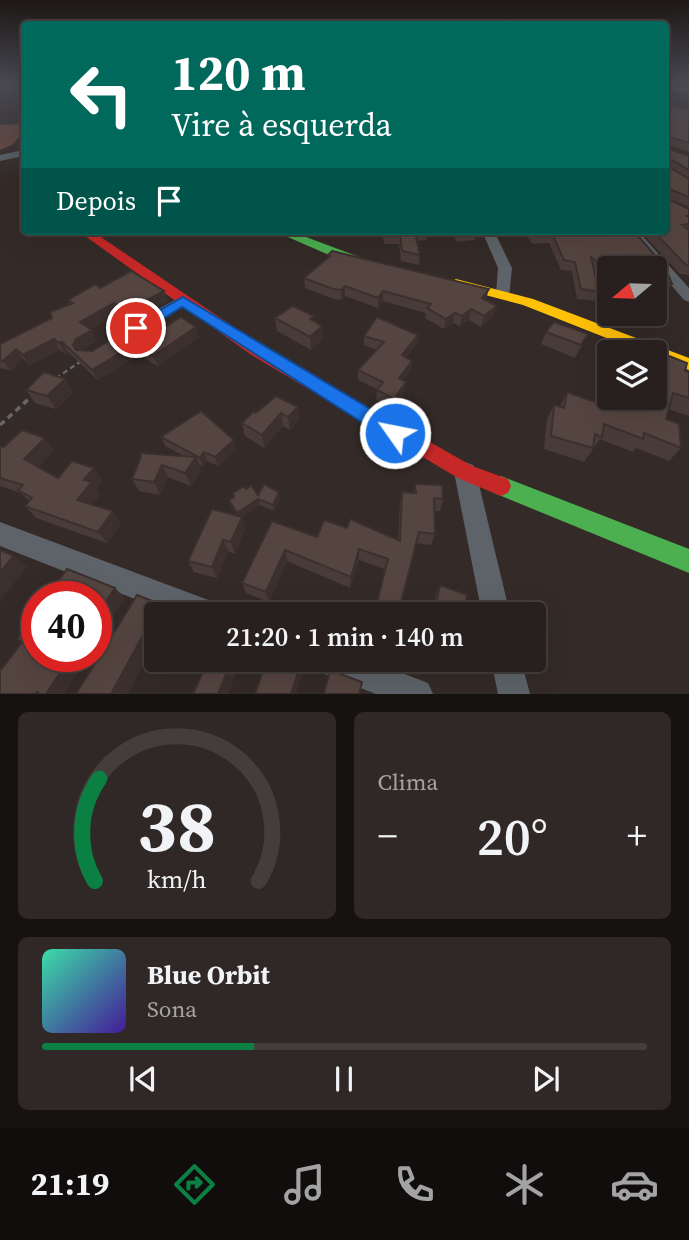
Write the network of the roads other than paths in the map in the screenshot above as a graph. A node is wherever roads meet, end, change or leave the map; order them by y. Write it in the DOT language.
graph roads {
  1 [pos="21,154"];
  2 [pos="0,158"];
  3 [pos="90,235"];
  4 [pos="290,235"];
  5 [pos="490,235"];
  6 [pos="635,235"];
  7 [pos="380,264"];
  8 [pos="439,280"];
  9 [pos="504,294"];
  10 [pos="689,297"];
  11 [pos="183,301"];
  12 [pos="90,355"];
  13 [pos="689,364"];
  14 [pos="465,472"];
  15 [pos="0,534"];
  16 [pos="689,561"];
  17 [pos="178,602"];
  18 [pos="493,602"];
  19 [pos="359,672"];
  20 [pos="509,672"];
  21 [pos="417,694"];
  22 [pos="514,694"];
  1 -- 2 [label="street"];
  3 -- 11 [label="street"];
  4 -- 7 [label="street"];
  5 -- 9 [label="street"];
  6 -- 10 [label="street"];
  8 -- 9 [label="street"];
  9 -- 13 [label="street"];
  11 -- 12 [label="street"];
  11 -- 14 [label="street"];
  14 -- 16 [label="street"];
  14 -- 18 [label="street"];
  15 -- 17 [label="street"];
  19 -- 21 [label="street"];
  20 -- 22 [label="street"];
}
